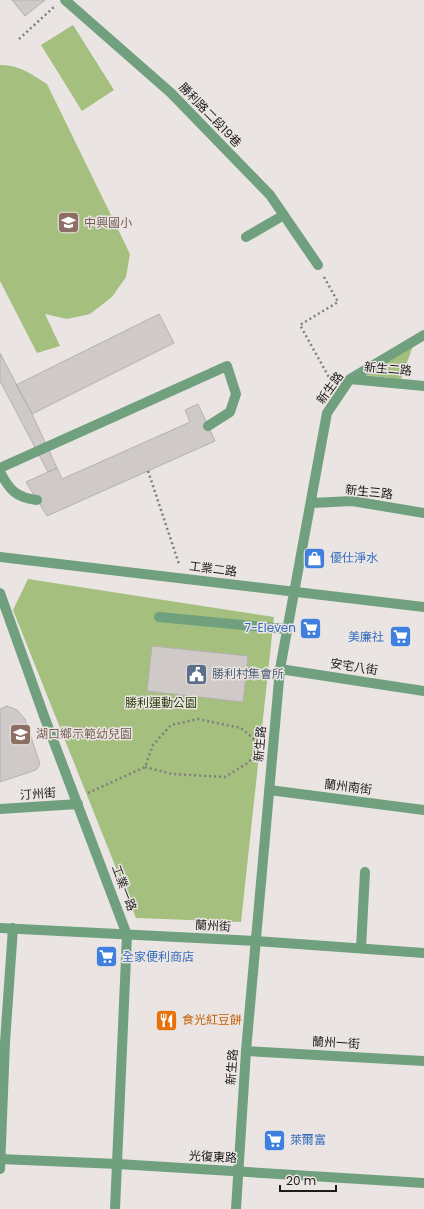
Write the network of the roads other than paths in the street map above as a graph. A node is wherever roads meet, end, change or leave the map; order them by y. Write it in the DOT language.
graph roads {
  1 [pos="65,0"];
  2 [pos="284,215"];
  3 [pos="246,237"];
  4 [pos="318,265"];
  5 [pos="424,335"];
  6 [pos="350,379"];
  7 [pos="424,386"];
  8 [pos="208,426"];
  9 [pos="0,468"];
  10 [pos="0,472"];
  11 [pos="37,500"];
  12 [pos="312,503"];
  13 [pos="424,513"];
  14 [pos="0,557"];
  15 [pos="295,592"];
  16 [pos="0,593"];
  17 [pos="424,607"];
  18 [pos="159,617"];
  19 [pos="286,629"];
  20 [pos="280,669"];
  21 [pos="424,690"];
  22 [pos="269,790"];
  23 [pos="78,804"];
  24 [pos="0,809"];
  25 [pos="424,810"];
  26 [pos="365,872"];
  27 [pos="0,928"];
  28 [pos="13,928"];
  29 [pos="127,935"];
  30 [pos="256,941"];
  31 [pos="361,948"];
  32 [pos="424,953"];
  33 [pos="3,1042"];
  34 [pos="246,1051"];
  35 [pos="424,1061"];
  36 [pos="0,1162"];
  37 [pos="118,1164"];
  38 [pos="238,1171"];
  39 [pos="424,1183"];
  40 [pos="115,1209"];
  41 [pos="236,1209"];
  1 -- 2 [label="street, 勝利路二段19巷"];
  2 -- 3 [label="street"];
  2 -- 4 [label="street, 勝利路二段19巷"];
  5 -- 6 [label="street, 新生路"];
  6 -- 7 [label="street, 新生二路"];
  6 -- 12 [label="street, 新生路"];
  8 -- 9 [label="street"];
  10 -- 11 [label="street"];
  12 -- 13 [label="street, 新生三路"];
  12 -- 15 [label="street, 新生路"];
  14 -- 15 [label="street, 工業二路"];
  15 -- 17 [label="street, 工業二路"];
  15 -- 19 [label="street, 新生路"];
  16 -- 23 [label="street, 工業一路"];
  18 -- 19 [label="street"];
  19 -- 20 [label="street, 新生路"];
  20 -- 21 [label="street, 安宅八街"];
  20 -- 22 [label="street, 新生路"];
  22 -- 25 [label="street, 蘭州南街"];
  22 -- 30 [label="street, 新生路"];
  23 -- 24 [label="street, 汀州街"];
  23 -- 29 [label="street, 工業一路"];
  26 -- 31 [label="street"];
  27 -- 28 [label="street, 蘭州街"];
  28 -- 29 [label="street, 蘭州街"];
  28 -- 33 [label="street"];
  29 -- 30 [label="street, 蘭州街"];
  29 -- 37 [label="street, 工業一路"];
  30 -- 31 [label="street, 蘭州街"];
  30 -- 34 [label="street, 新生路"];
  31 -- 32 [label="street, 蘭州街"];
  33 -- 36 [label="street"];
  34 -- 35 [label="street, 蘭州一街"];
  34 -- 38 [label="street, 新生路"];
  36 -- 37 [label="street, 光復東路"];
  37 -- 38 [label="street, 光復東路"];
  37 -- 40 [label="street, 工業一路"];
  38 -- 39 [label="street, 光復東路"];
  38 -- 41 [label="street, 新生路"];
}
